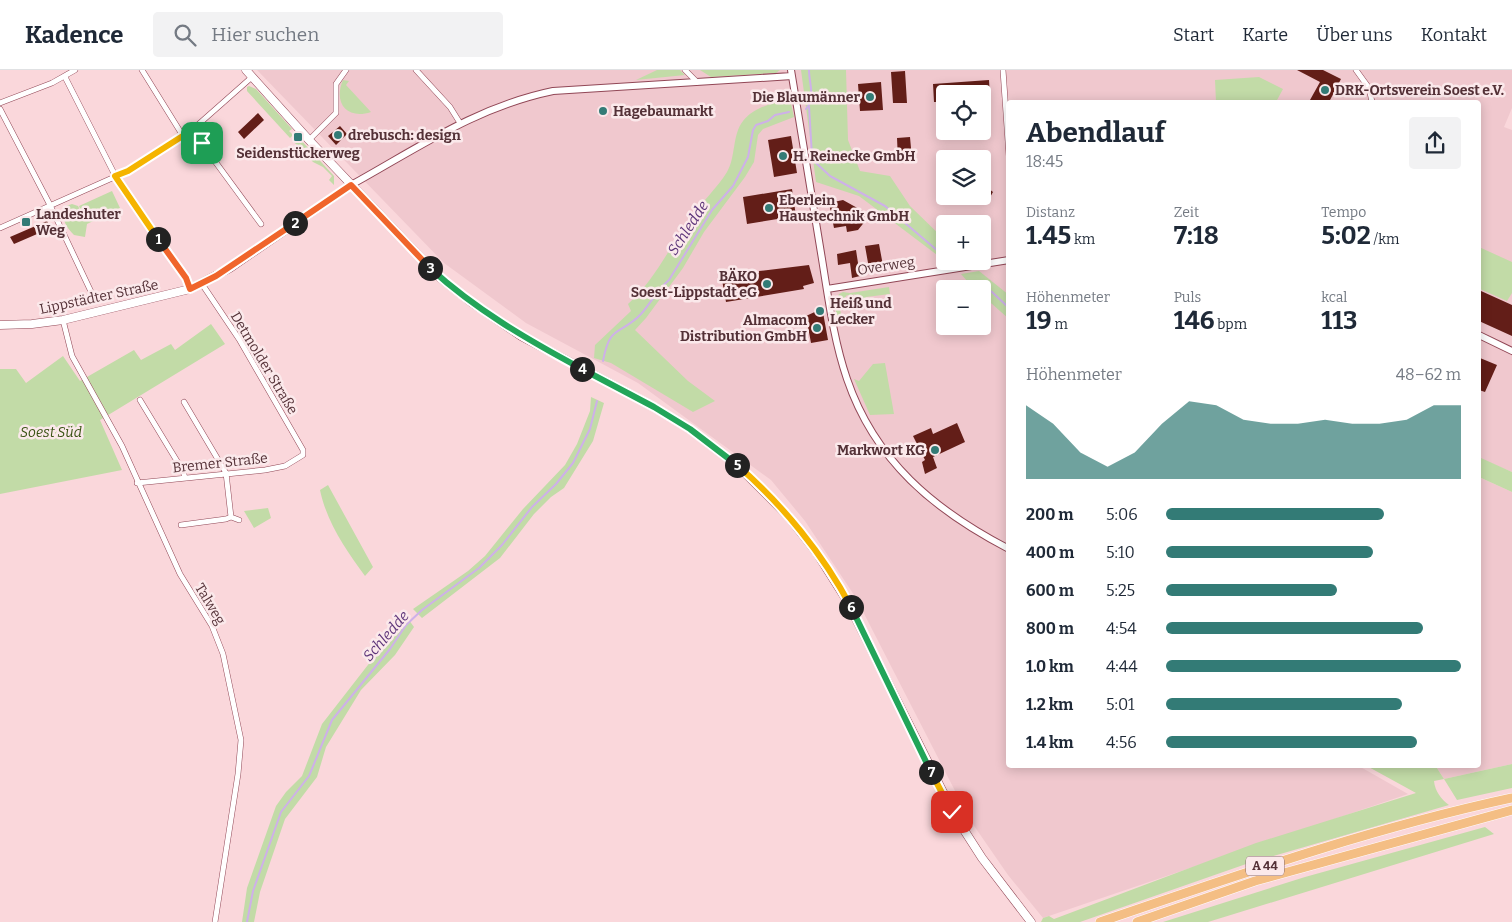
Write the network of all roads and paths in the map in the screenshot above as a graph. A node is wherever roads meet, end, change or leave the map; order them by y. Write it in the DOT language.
graph roads {
  1 [pos="75,70"];
  2 [pos="142,70"];
  3 [pos="246,70"];
  4 [pos="346,70"];
  5 [pos="416,70"];
  6 [pos="685,70"];
  7 [pos="1003,70"];
  8 [pos="1356,70"];
  9 [pos="791,73"];
  10 [pos="252,77"];
  11 [pos="65,78"];
  12 [pos="697,82"];
  13 [pos="1372,100"];
  14 [pos="0,103"];
  15 [pos="0,109"];
  16 [pos="1006,113"];
  17 [pos="460,122"];
  18 [pos="192,130"];
  19 [pos="183,136"];
  20 [pos="309,140"];
  21 [pos="115,176"];
  22 [pos="351,185"];
  23 [pos="50,205"];
  24 [pos="261,224"];
  25 [pos="0,228"];
  26 [pos="1006,260"];
  27 [pos="202,284"];
  28 [pos="190,289"];
  29 [pos="827,289"];
  30 [pos="94,298"];
  31 [pos="63,320"];
  32 [pos="0,325"];
  33 [pos="1481,336"];
  34 [pos="1512,351"];
  35 [pos="140,400"];
  36 [pos="184,402"];
  37 [pos="302,455"];
  38 [pos="226,473"];
  39 [pos="185,478"];
  40 [pos="137,483"];
  41 [pos="230,516"];
  42 [pos="239,520"];
  43 [pos="181,525"];
  44 [pos="1006,547"];
  45 [pos="1512,798"];
  46 [pos="1512,810"];
  47 [pos="215,922"];
  48 [pos="1031,922"];
  49 [pos="1100,922"];
  50 [pos="1137,922"];
  1 -- 11 [label="street"];
  2 -- 19 [label="street"];
  3 -- 10 [label="main road"];
  4 -- 20 [label="street"];
  5 -- 17 [label="street"];
  6 -- 12 [label="street"];
  7 -- 16 [label="street"];
  8 -- 13 [label="street"];
  9 -- 12 [label="street"];
  9 -- 29 [label="street"];
  10 -- 18 [label="street"];
  10 -- 20 [label="main road"];
  11 -- 14 [label="street"];
  11 -- 21 [label="street"];
  12 -- 17 [label="street"];
  15 -- 23 [label="street"];
  17 -- 22 [label="street"];
  18 -- 19 [label="street"];
  18 -- 24 [label="street"];
  19 -- 21 [label="street"];
  20 -- 22 [label="main road"];
  21 -- 23 [label="street"];
  21 -- 28 [label="street"];
  22 -- 27 [label="main road, Lippstädter Straße"];
  22 -- 48 [label="main road"];
  23 -- 25 [label="street"];
  23 -- 30 [label="street"];
  26 -- 29 [label="street, Overweg"];
  27 -- 28 [label="main road, Lippstädter Straße"];
  27 -- 37 [label="street, Detmolder Straße"];
  28 -- 31 [label="main road, Lippstädter Straße"];
  29 -- 44 [label="street"];
  31 -- 32 [label="main road, Lippstädter Straße"];
  31 -- 40 [label="street, Talweg"];
  33 -- 34 [label="street"];
  35 -- 39 [label="street"];
  36 -- 38 [label="street"];
  37 -- 38 [label="street, Bremer Straße"];
  38 -- 39 [label="street, Bremer Straße"];
  38 -- 41 [label="street"];
  39 -- 40 [label="street, Bremer Straße"];
  40 -- 47 [label="street, Talweg"];
  41 -- 42 [label="street"];
  41 -- 43 [label="street"];
  45 -- 49 [label="highway, A 44"];
  46 -- 50 [label="highway, A 44"];
}
